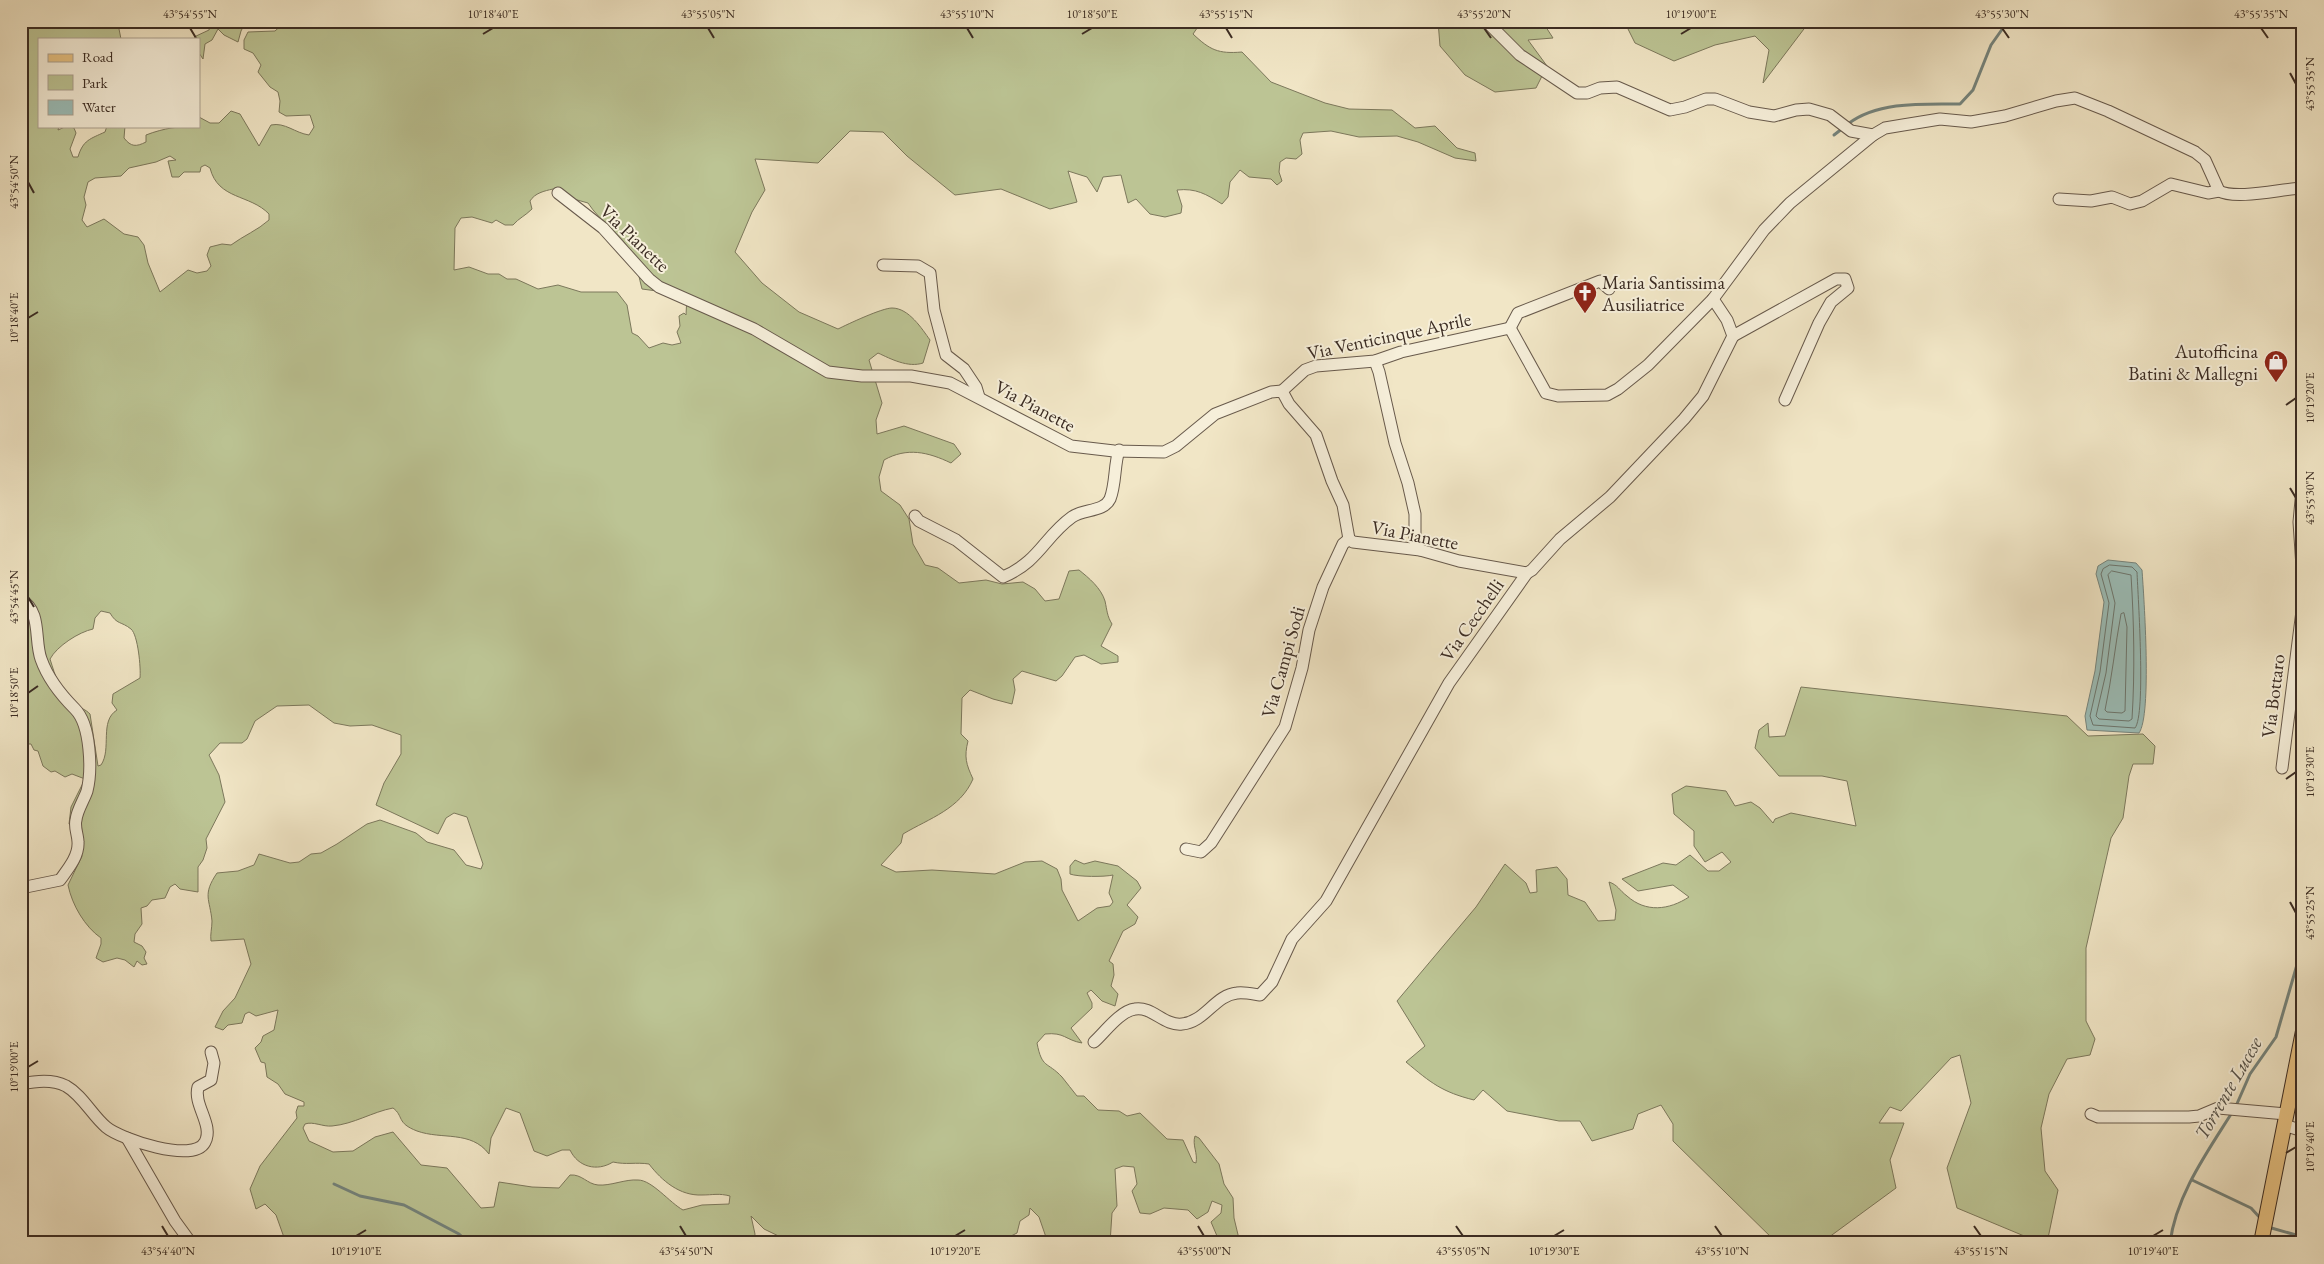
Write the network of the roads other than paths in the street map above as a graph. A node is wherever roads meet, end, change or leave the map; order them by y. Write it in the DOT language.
graph roads {
  1 [pos="1486,21"];
  2 [pos="1872,135"];
  3 [pos="2303,188"];
  4 [pos="2219,191"];
  5 [pos="558,193"];
  6 [pos="2059,199"];
  7 [pos="883,265"];
  8 [pos="1609,289"];
  9 [pos="1713,299"];
  10 [pos="1510,328"];
  11 [pos="1733,336"];
  12 [pos="1374,361"];
  13 [pos="1282,391"];
  14 [pos="979,397"];
  15 [pos="1785,400"];
  16 [pos="1119,450"];
  17 [pos="2303,479"];
  18 [pos="915,516"];
  19 [pos="1349,539"];
  20 [pos="1420,550"];
  21 [pos="1527,573"];
  22 [pos="21,600"];
  23 [pos="2282,768"];
  24 [pos="1186,849"];
  25 [pos="21,888"];
  26 [pos="2303,1031"];
  27 [pos="1094,1042"];
  28 [pos="211,1052"];
  29 [pos="21,1084"];
  30 [pos="2091,1114"];
  31 [pos="2285,1120"];
  32 [pos="2303,1131"];
  33 [pos="127,1138"];
  34 [pos="191,1243"];
  35 [pos="2261,1243"];
  1 -- 2 [label="street"];
  2 -- 4 [label="street"];
  2 -- 9 [label="street"];
  3 -- 4 [label="street"];
  4 -- 6 [label="street"];
  5 -- 14 [label="street, Via Pianette"];
  7 -- 14 [label="street"];
  8 -- 10 [label="street"];
  9 -- 10 [label="street"];
  9 -- 11 [label="street"];
  10 -- 12 [label="street, Via Venticinque Aprile"];
  11 -- 15 [label="street"];
  11 -- 21 [label="street, Via Cecchelli"];
  12 -- 13 [label="street, Via Venticinque Aprile"];
  12 -- 20 [label="street"];
  13 -- 16 [label="street, Via Pianette"];
  13 -- 19 [label="street, Via Pianette"];
  14 -- 16 [label="street, Via Pianette"];
  16 -- 18 [label="street"];
  17 -- 23 [label="street, Via Bottaro"];
  19 -- 20 [label="street, Via Pianette"];
  19 -- 24 [label="street, Via Campi Sodi"];
  20 -- 21 [label="street, Via Pianette"];
  21 -- 27 [label="street, Via Cecchelli"];
  22 -- 25 [label="street"];
  26 -- 31 [label="main road"];
  28 -- 33 [label="street"];
  29 -- 33 [label="street"];
  30 -- 31 [label="street"];
  31 -- 32 [label="street"];
  31 -- 35 [label="main road"];
  33 -- 34 [label="street"];
}
